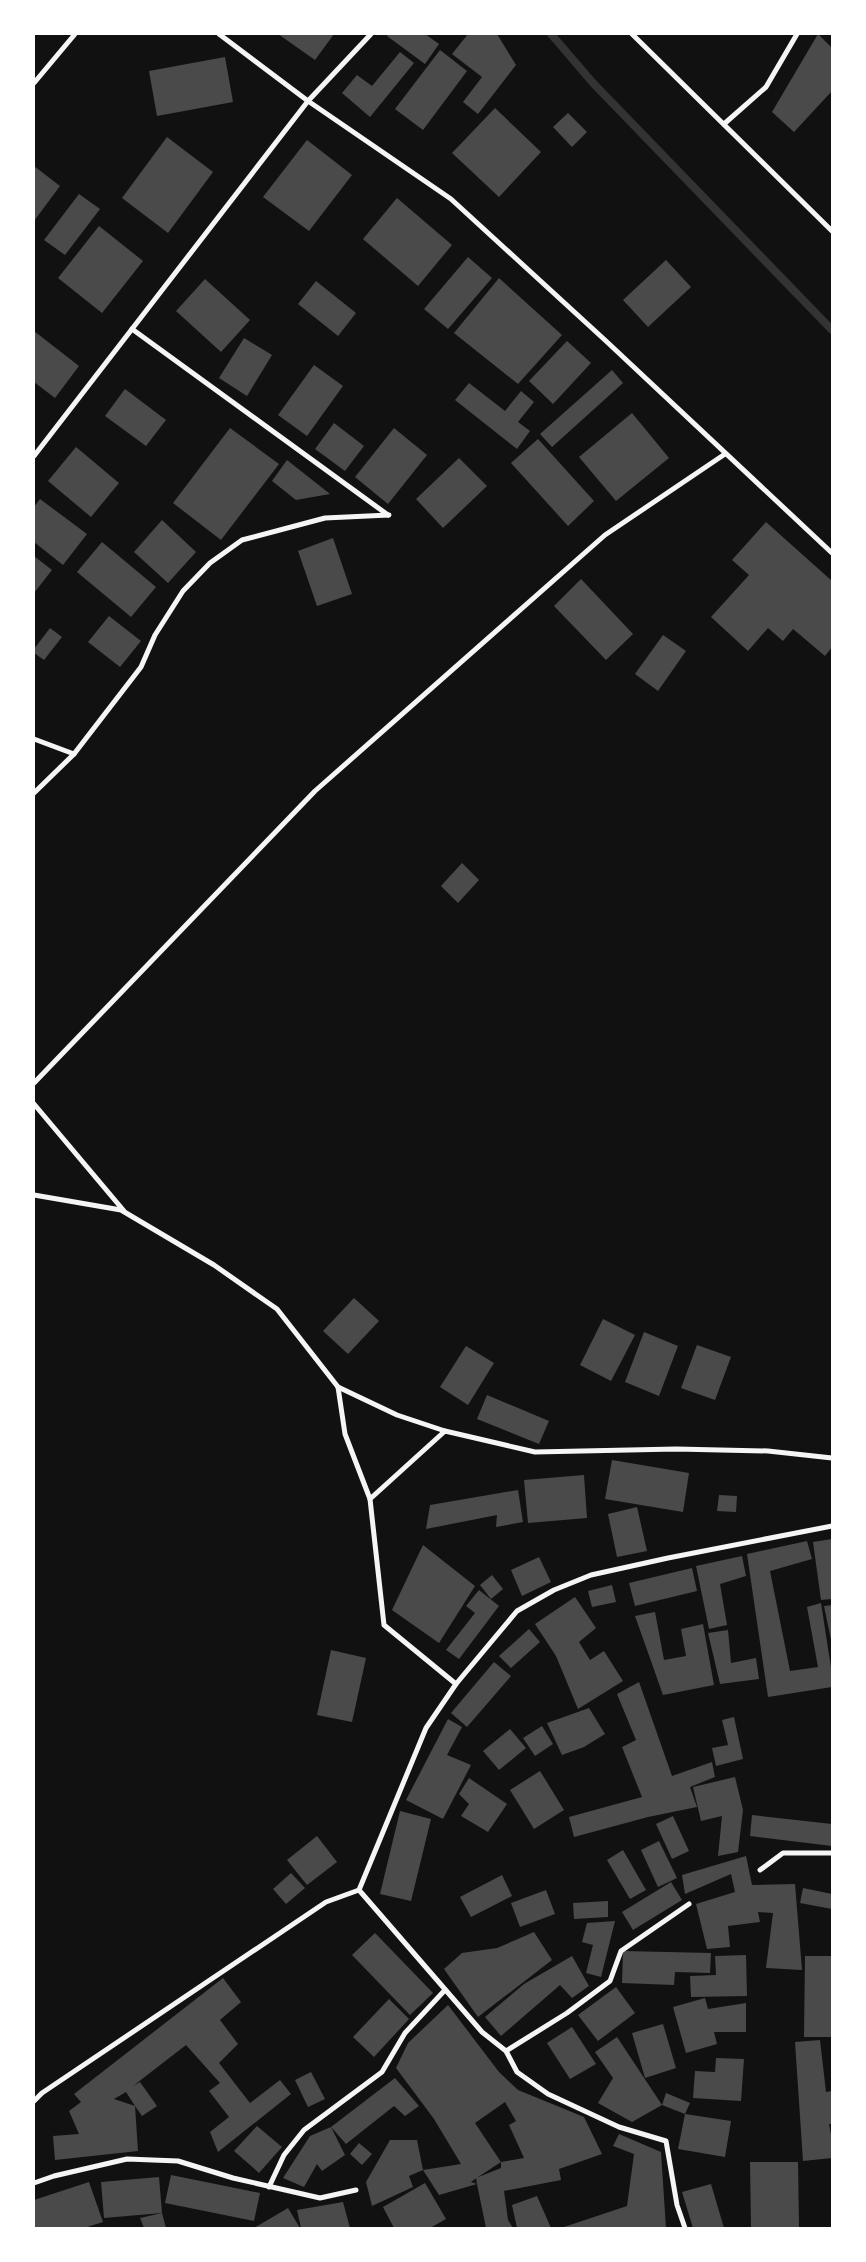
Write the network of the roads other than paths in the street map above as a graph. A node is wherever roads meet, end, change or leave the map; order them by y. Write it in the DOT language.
graph roads {
  1 [pos="75,34"];
  2 [pos="218,34"];
  3 [pos="371,34"];
  4 [pos="632,34"];
  5 [pos="797,34"];
  6 [pos="34,82"];
  7 [pos="308,101"];
  8 [pos="724,124"];
  9 [pos="832,231"];
  10 [pos="132,329"];
  11 [pos="725,454"];
  12 [pos="34,456"];
  13 [pos="832,553"];
  14 [pos="34,739"];
  15 [pos="74,754"];
  16 [pos="34,793"];
  17 [pos="34,1082"];
  18 [pos="34,1104"];
  19 [pos="34,1195"];
  20 [pos="124,1212"];
  21 [pos="338,1387"];
  22 [pos="446,1431"];
  23 [pos="832,1458"];
  24 [pos="370,1499"];
  25 [pos="832,1526"];
  26 [pos="456,1684"];
  27 [pos="832,1853"];
  28 [pos="760,1870"];
  29 [pos="359,1890"];
  30 [pos="689,1904"];
  31 [pos="445,1990"];
  32 [pos="506,2051"];
  33 [pos="34,2101"];
  34 [pos="34,2183"];
  35 [pos="269,2187"];
  36 [pos="356,2190"];
  37 [pos="685,2228"];
  1 -- 6 [label="street"];
  2 -- 7 [label="street"];
  3 -- 7 [label="street"];
  4 -- 8 [label="street"];
  5 -- 8 [label="street"];
  7 -- 10 [label="street"];
  7 -- 11 [label="street"];
  8 -- 9 [label="street"];
  10 -- 12 [label="street"];
  10 -- 15 [label="street"];
  11 -- 13 [label="street"];
  11 -- 17 [label="street"];
  14 -- 15 [label="street"];
  15 -- 16 [label="street"];
  18 -- 20 [label="street"];
  19 -- 20 [label="street"];
  20 -- 21 [label="street"];
  21 -- 22 [label="street"];
  21 -- 24 [label="street"];
  22 -- 23 [label="street"];
  22 -- 24 [label="street"];
  24 -- 26 [label="street"];
  25 -- 26 [label="street"];
  26 -- 29 [label="street"];
  27 -- 28 [label="street"];
  29 -- 31 [label="street"];
  29 -- 33 [label="street"];
  30 -- 32 [label="street"];
  31 -- 32 [label="street"];
  31 -- 35 [label="street"];
  32 -- 37 [label="street"];
  34 -- 35 [label="street"];
  35 -- 36 [label="street"];
}
